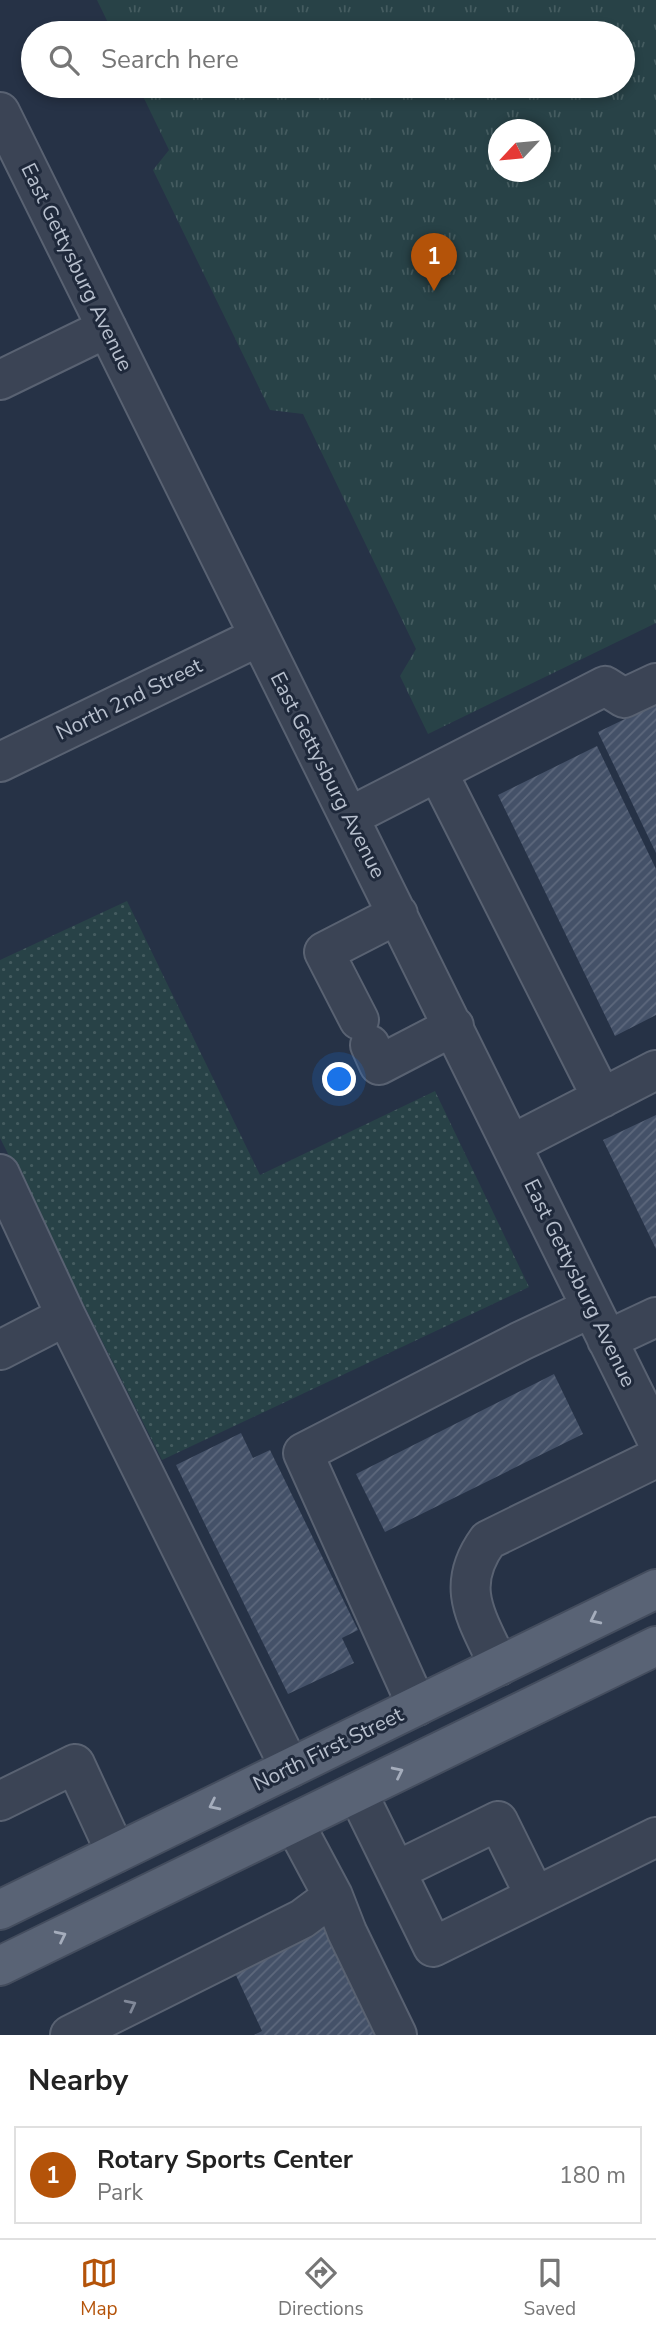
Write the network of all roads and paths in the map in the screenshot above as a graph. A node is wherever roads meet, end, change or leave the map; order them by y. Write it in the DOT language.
graph roads {
  1 [pos="0,112"];
  2 [pos="107,328"];
  3 [pos="0,380"];
  4 [pos="258,637"];
  5 [pos="656,682"];
  6 [pos="0,762"];
  7 [pos="438,773"];
  8 [pos="349,817"];
  9 [pos="398,914"];
  10 [pos="454,1027"];
  11 [pos="656,1070"];
  12 [pos="602,1098"];
  13 [pos="512,1144"];
  14 [pos="0,1174"];
  15 [pos="66,1316"];
  16 [pos="656,1317"];
  17 [pos="599,1324"];
  18 [pos="0,1350"];
  19 [pos="656,1438"];
  20 [pos="656,1458"];
  21 [pos="656,1589"];
  22 [pos="656,1646"];
  23 [pos="499,1666"];
  24 [pos="417,1706"];
  25 [pos="289,1768"];
  26 [pos="357,1792"];
  27 [pos="0,1801"];
  28 [pos="294,1823"];
  29 [pos="656,1837"];
  30 [pos="116,1853"];
  31 [pos="396,1871"];
  32 [pos="333,1896"];
  33 [pos="534,1896"];
  34 [pos="0,1910"];
  35 [pos="0,1966"];
  36 [pos="70,2035"];
  37 [pos="397,2035"];
  1 -- 2 [label="street, East Gettysburg Avenue"];
  2 -- 3 [label="street"];
  2 -- 4 [label="street, East Gettysburg Avenue"];
  4 -- 6 [label="street, North 2nd Street"];
  4 -- 8 [label="street, East Gettysburg Avenue"];
  5 -- 7 [label="street"];
  7 -- 8 [label="street"];
  7 -- 12 [label="street"];
  8 -- 9 [label="street, East Gettysburg Avenue"];
  9 -- 10 [label="street, East Gettysburg Avenue"];
  9 -- 10 [label="street"];
  10 -- 13 [label="street, East Gettysburg Avenue"];
  11 -- 12 [label="street"];
  12 -- 13 [label="street"];
  13 -- 17 [label="street, East Gettysburg Avenue"];
  14 -- 15 [label="street"];
  15 -- 18 [label="street"];
  15 -- 25 [label="street"];
  16 -- 17 [label="street"];
  17 -- 19 [label="street, East Gettysburg Avenue"];
  17 -- 24 [label="street"];
  20 -- 23 [label="street"];
  21 -- 23 [label="main road, North First Street, one-way"];
  26 -- 22 [label="main road, one-way"];
  23 -- 24 [label="main road, North First Street"];
  24 -- 25 [label="main road, North First Street"];
  25 -- 30 [label="main road, North First Street, one-way"];
  26 -- 28 [label="main road"];
  26 -- 31 [label="street"];
  27 -- 30 [label="street"];
  28 -- 32 [label="street"];
  35 -- 28 [label="main road, one-way"];
  29 -- 33 [label="street"];
  30 -- 34 [label="main road, North First Street"];
  31 -- 33 [label="street"];
  31 -- 33 [label="street"];
  36 -- 32 [label="street, one-way"];
  32 -- 37 [label="street"];
}
